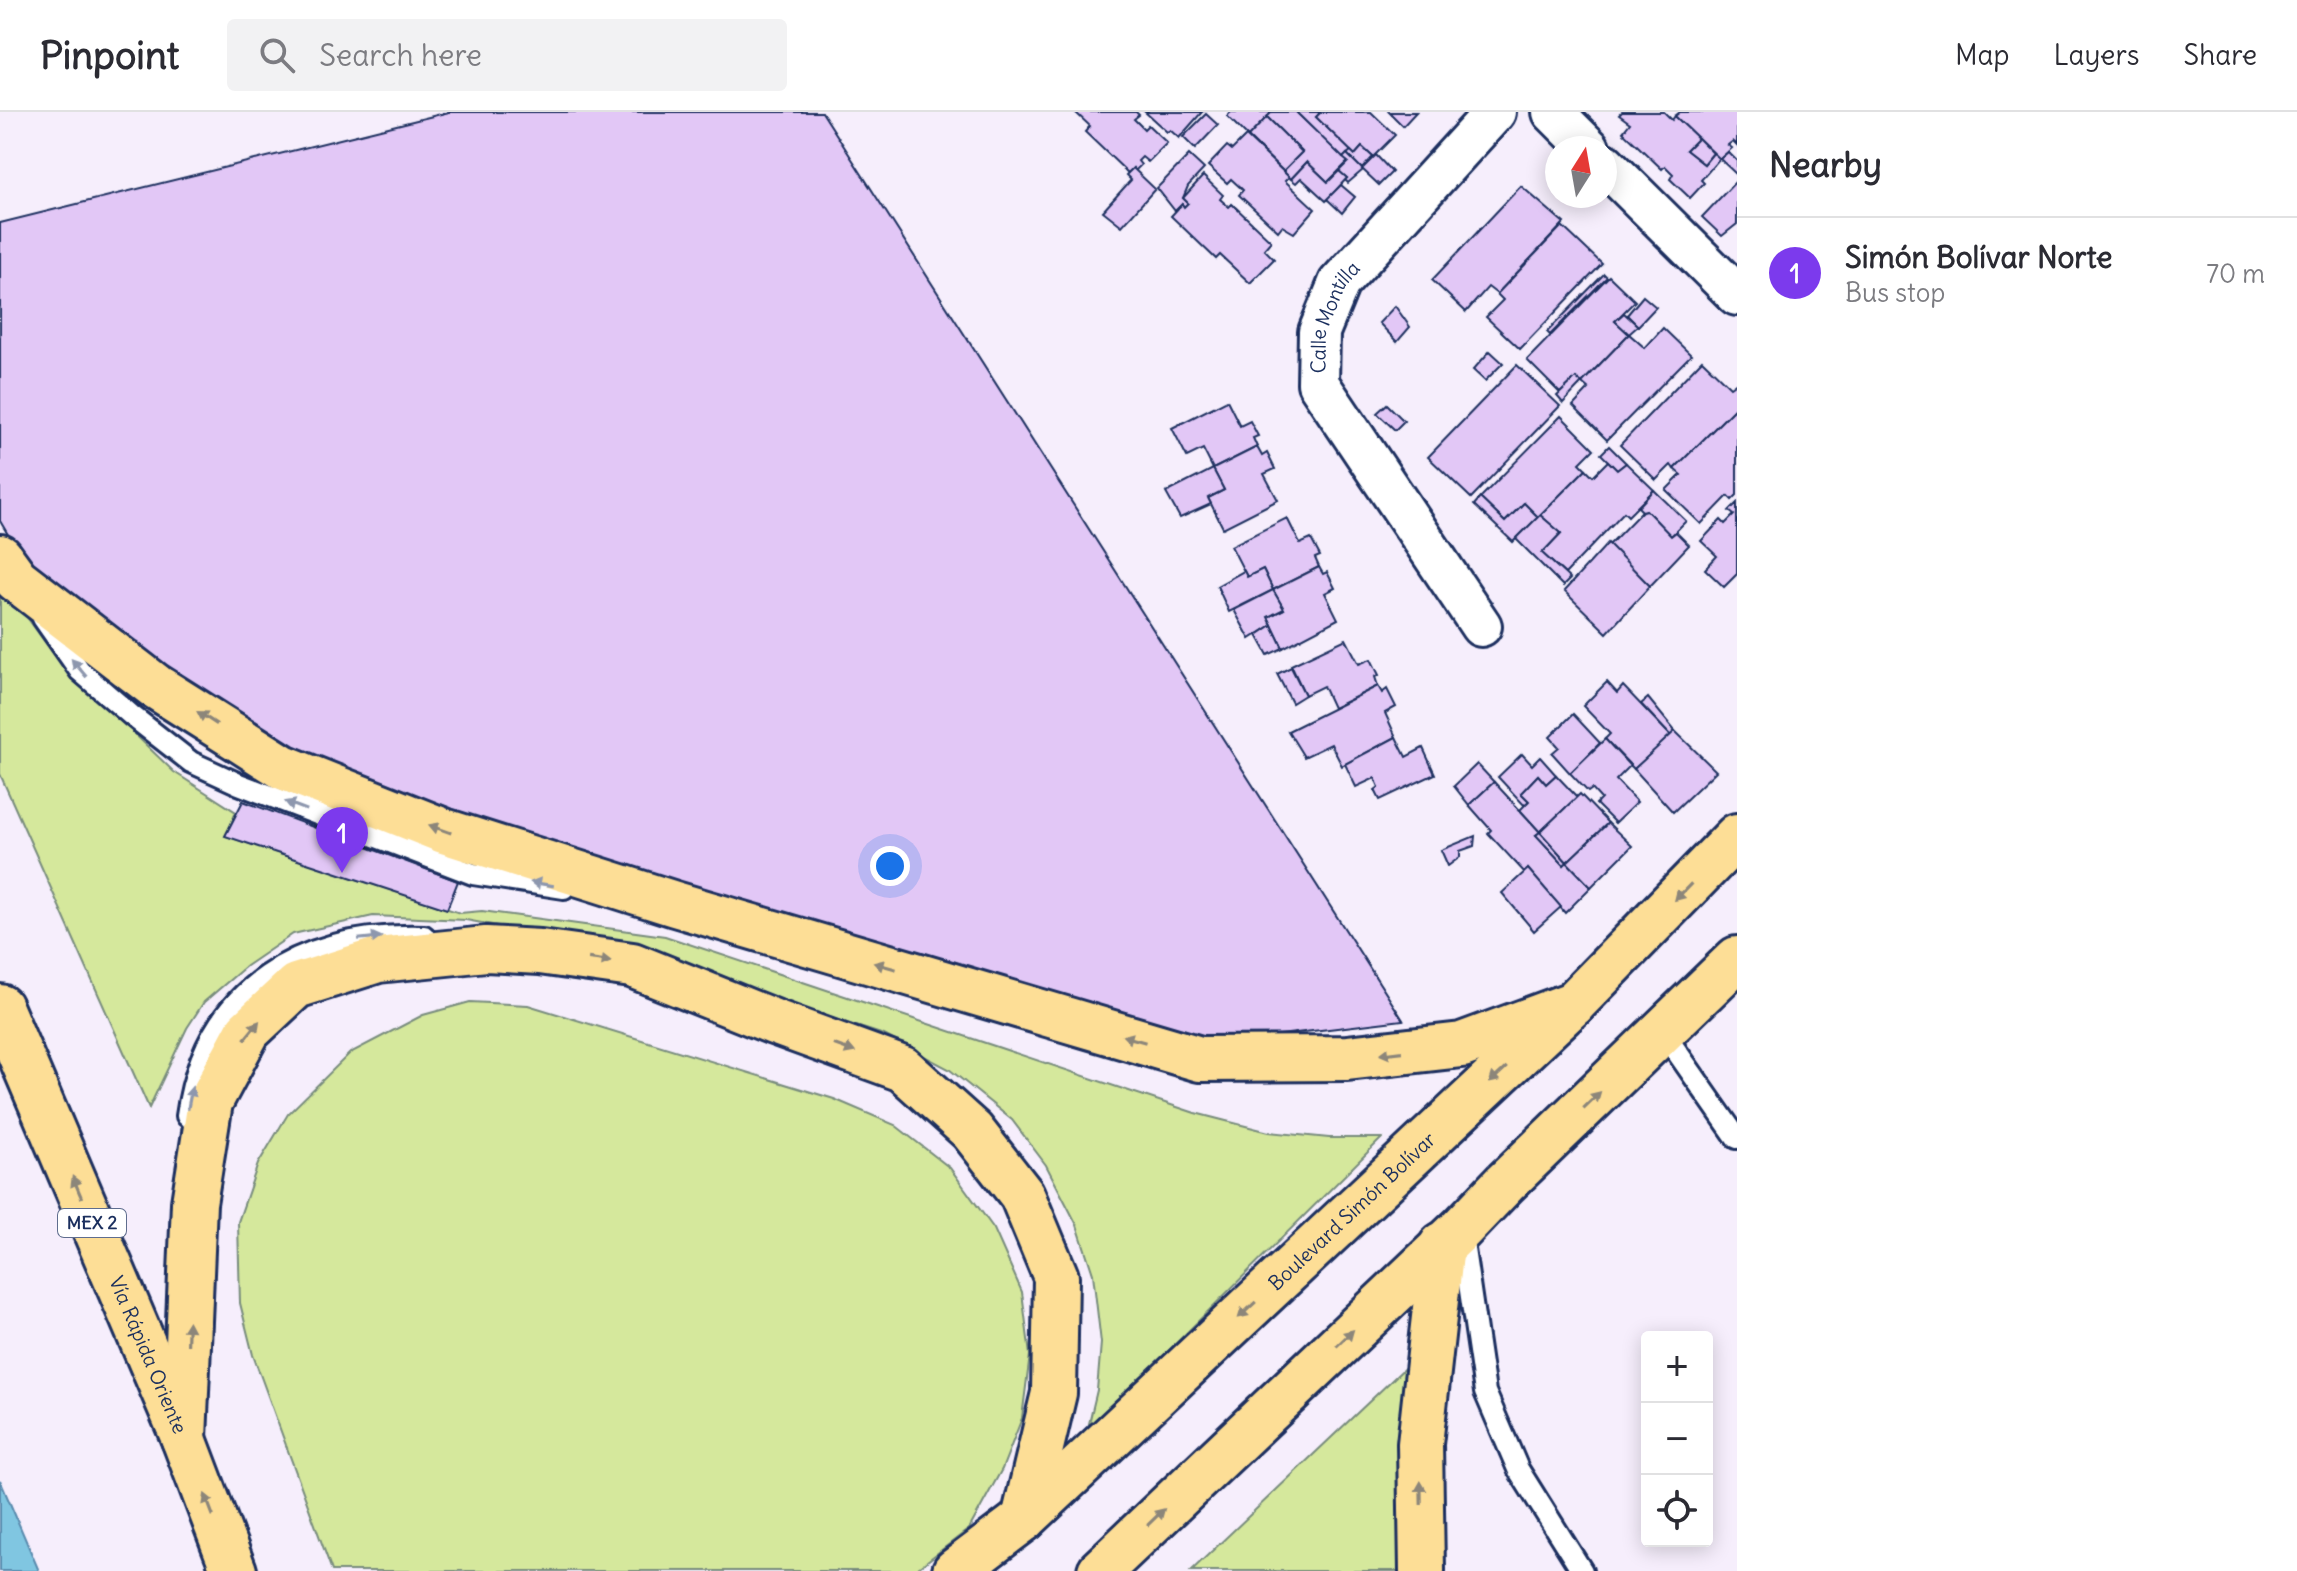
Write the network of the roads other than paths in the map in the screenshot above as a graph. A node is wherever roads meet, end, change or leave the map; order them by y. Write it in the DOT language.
graph roads {
  1 [pos="1495,112"];
  2 [pos="1553,112"];
  3 [pos="1577,136"];
  4 [pos="1617,176"];
  5 [pos="1737,295"];
  6 [pos="8,568"];
  7 [pos="1481,626"];
  8 [pos="1737,836"];
  9 [pos="1737,959"];
  10 [pos="1573,1004"];
  11 [pos="0,1007"];
  12 [pos="1663,1032"];
  13 [pos="1737,1138"];
  14 [pos="1452,1237"];
  15 [pos="184,1439"];
  16 [pos="1024,1519"];
  17 [pos="234,1571"];
  18 [pos="955,1571"];
  19 [pos="1100,1571"];
  20 [pos="1422,1571"];
  21 [pos="1582,1571"];
  1 -- 7 [label="street, Calle Montilla"];
  2 -- 3 [label="street"];
  4 -- 5 [label="street"];
  10 -- 6 [label="main road, one-way"];
  8 -- 10 [label="main road, Boulevard Simón Bolívar, one-way"];
  9 -- 12 [label="main road"];
  10 -- 16 [label="main road, Boulevard Simón Bolívar, one-way"];
  15 -- 11 [label="main road, Vía Rápida Oriente / MEX 2, one-way"];
  12 -- 13 [label="lane"];
  14 -- 12 [label="main road, one-way"];
  19 -- 14 [label="main road, one-way"];
  20 -- 14 [label="main road, one-way"];
  14 -- 21 [label="lane"];
  15 -- 16 [label="main road, one-way"];
  17 -- 15 [label="main road, Vía Rápida Oriente / MEX 2, one-way"];
  16 -- 18 [label="main road, Boulevard Simón Bolívar"];
}
